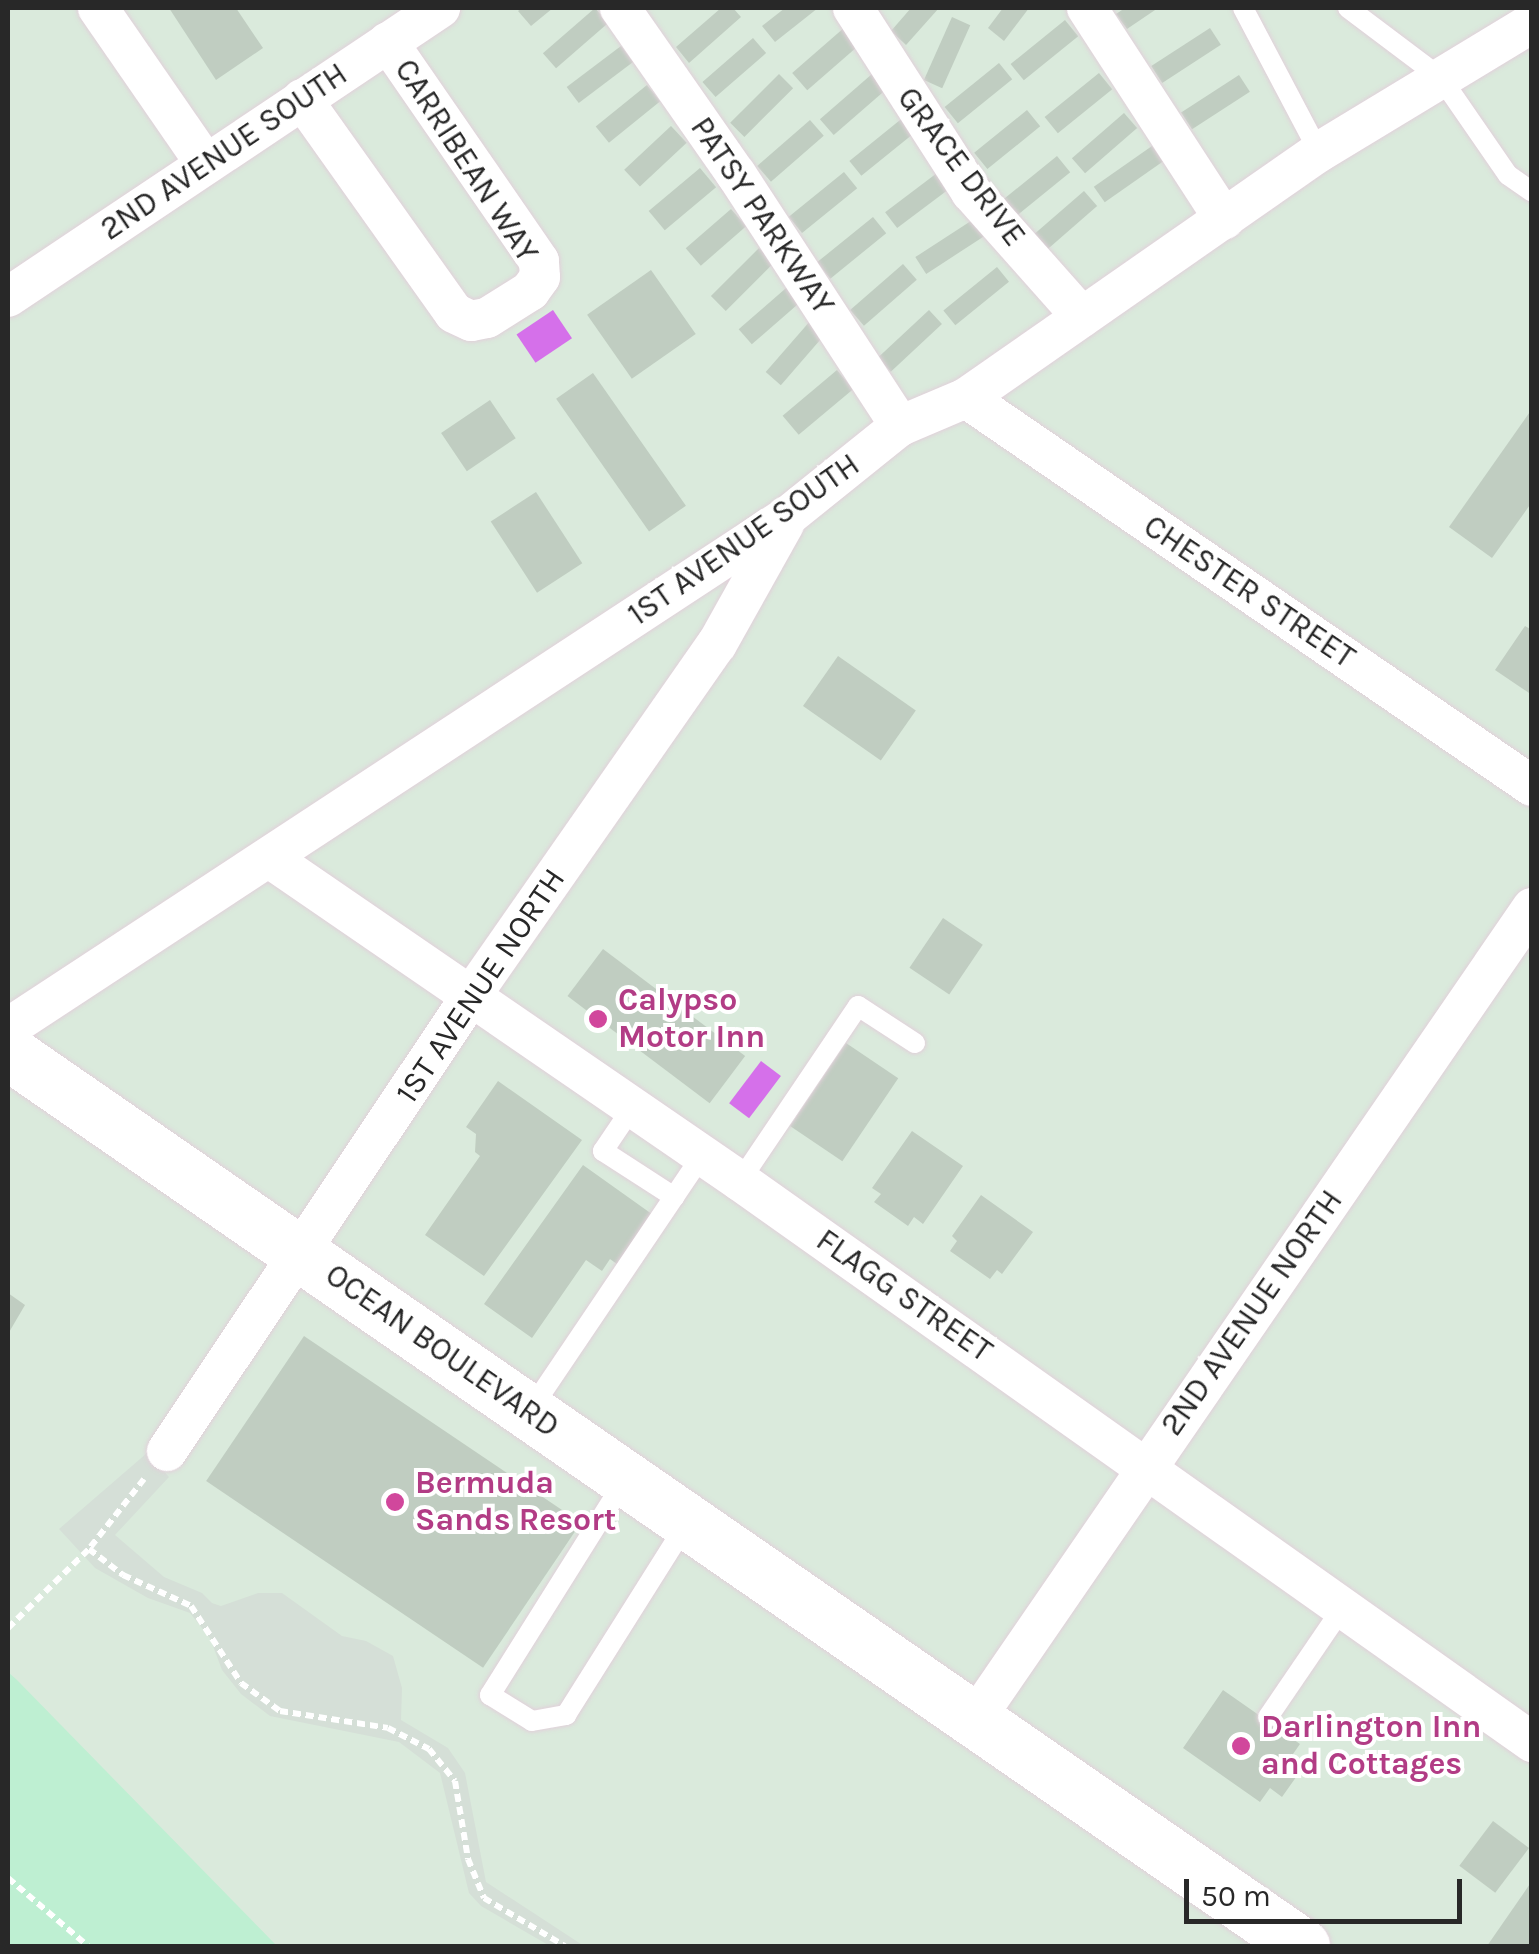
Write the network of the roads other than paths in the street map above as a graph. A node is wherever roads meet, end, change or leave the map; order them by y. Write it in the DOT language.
graph roads {
  1 [pos="98,8"];
  2 [pos="440,8"];
  3 [pos="620,8"];
  4 [pos="853,8"];
  5 [pos="1087,8"];
  6 [pos="1242,8"];
  7 [pos="1348,8"];
  8 [pos="1532,23"];
  9 [pos="388,42"];
  10 [pos="1441,78"];
  11 [pos="302,99"];
  12 [pos="1320,152"];
  13 [pos="206,163"];
  14 [pos="1532,192"];
  15 [pos="1224,219"];
  16 [pos="8,297"];
  17 [pos="1082,317"];
  18 [pos="966,398"];
  19 [pos="900,426"];
  20 [pos="788,516"];
  21 [pos="1532,786"];
  22 [pos="271,859"];
  23 [pos="1532,908"];
  24 [pos="471,996"];
  25 [pos="8,1028"];
  26 [pos="914,1043"];
  27 [pos="8,1052"];
  28 [pos="632,1108"];
  29 [pos="701,1157"];
  30 [pos="740,1181"];
  31 [pos="674,1197"];
  32 [pos="301,1253"];
  33 [pos="530,1412"];
  34 [pos="167,1452"];
  35 [pos="1146,1466"];
  36 [pos="626,1479"];
  37 [pos="688,1521"];
  38 [pos="1343,1607"];
  39 [pos="1268,1717"];
  40 [pos="975,1720"];
  41 [pos="1532,1742"];
  42 [pos="1302,1946"];
  1 -- 13 [label="street"];
  2 -- 9 [label="street, 2ND AVENUE SOUTH"];
  3 -- 19 [label="street, PATSY PARKWAY"];
  4 -- 17 [label="street, GRACE DRIVE"];
  5 -- 15 [label="street"];
  6 -- 12 [label="lane"];
  7 -- 10 [label="lane"];
  8 -- 10 [label="street, 1ST AVENUE SOUTH"];
  9 -- 11 [label="street, 2ND AVENUE SOUTH"];
  9 -- 11 [label="street, CARRIBEAN WAY"];
  10 -- 12 [label="street, 1ST AVENUE SOUTH"];
  10 -- 14 [label="lane"];
  11 -- 13 [label="street, 2ND AVENUE SOUTH"];
  12 -- 15 [label="street, 1ST AVENUE SOUTH"];
  13 -- 16 [label="street, 2ND AVENUE SOUTH"];
  15 -- 17 [label="street, 1ST AVENUE SOUTH"];
  17 -- 18 [label="street, 1ST AVENUE SOUTH"];
  18 -- 19 [label="street, 1ST AVENUE SOUTH"];
  18 -- 21 [label="street, CHESTER STREET"];
  19 -- 20 [label="street, 1ST AVENUE SOUTH"];
  20 -- 22 [label="street, 1ST AVENUE SOUTH"];
  20 -- 24 [label="street, 1ST AVENUE NORTH"];
  22 -- 24 [label="street, FLAGG STREET"];
  22 -- 25 [label="street, 1ST AVENUE SOUTH"];
  23 -- 35 [label="street, 2ND AVENUE NORTH"];
  24 -- 28 [label="street, FLAGG STREET"];
  24 -- 32 [label="street, 1ST AVENUE NORTH"];
  26 -- 30 [label="lane"];
  27 -- 32 [label="main road, OCEAN BOULEVARD"];
  28 -- 29 [label="street, FLAGG STREET"];
  28 -- 31 [label="lane"];
  29 -- 30 [label="street, FLAGG STREET"];
  29 -- 31 [label="lane"];
  30 -- 35 [label="street, FLAGG STREET"];
  31 -- 33 [label="lane"];
  32 -- 33 [label="main road, OCEAN BOULEVARD"];
  32 -- 34 [label="street, 1ST AVENUE NORTH"];
  33 -- 36 [label="main road, OCEAN BOULEVARD"];
  35 -- 38 [label="street, FLAGG STREET"];
  35 -- 40 [label="street, 2ND AVENUE NORTH"];
  36 -- 37 [label="main road, OCEAN BOULEVARD"];
  36 -- 37 [label="lane"];
  37 -- 40 [label="main road, OCEAN BOULEVARD"];
  38 -- 39 [label="lane"];
  38 -- 41 [label="street, FLAGG STREET"];
  40 -- 42 [label="main road, OCEAN BOULEVARD"];
}
